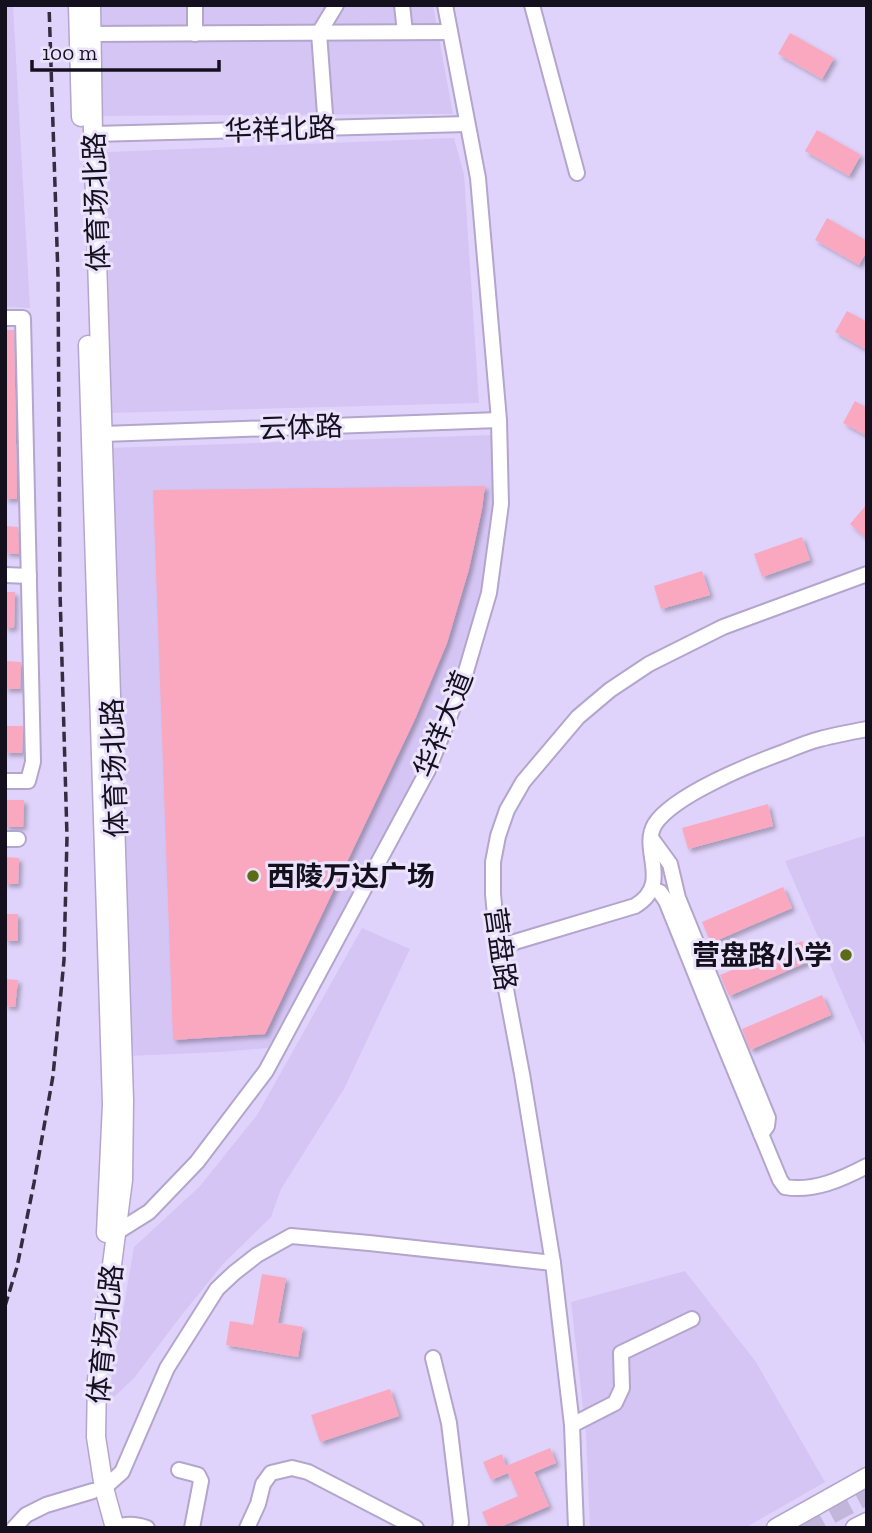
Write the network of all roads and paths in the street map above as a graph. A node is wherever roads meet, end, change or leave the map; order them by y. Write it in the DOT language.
graph roads {
  1 [pos="78,5"];
  2 [pos="91,5"];
  3 [pos="194,5"];
  4 [pos="336,5"];
  5 [pos="402,5"];
  6 [pos="445,5"];
  7 [pos="532,5"];
  8 [pos="450,32"];
  9 [pos="319,33"];
  10 [pos="405,33"];
  11 [pos="92,34"];
  12 [pos="195,34"];
  13 [pos="467,124"];
  14 [pos="326,128"];
  15 [pos="93,134"];
  16 [pos="577,173"];
  17 [pos="5,318"];
  18 [pos="499,420"];
  19 [pos="103,434"];
  20 [pos="867,574"];
  21 [pos="5,575"];
  22 [pos="29,576"];
  23 [pos="867,729"];
  24 [pos="5,781"];
  25 [pos="650,837"];
  26 [pos="652,889"];
  27 [pos="498,947"];
  28 [pos="761,1134"];
  29 [pos="867,1166"];
  30 [pos="117,1232"];
  31 [pos="553,1263"];
  32 [pos="692,1319"];
  33 [pos="433,1358"];
  34 [pos="572,1425"];
  35 [pos="179,1470"];
  36 [pos="867,1477"];
  37 [pos="98,1490"];
  38 [pos="15,1528"];
  39 [pos="103,1528"];
  40 [pos="115,1528"];
  41 [pos="147,1528"];
  42 [pos="192,1528"];
  43 [pos="247,1528"];
  44 [pos="416,1528"];
  45 [pos="460,1528"];
  46 [pos="576,1528"];
  47 [pos="776,1528"];
  1 -- 37 [label="main road, 体育场北路"];
  2 -- 11 [label="main road, 体育场北路"];
  3 -- 12 [label="street"];
  4 -- 9 [label="street"];
  5 -- 10 [label="street"];
  6 -- 8 [label="street, 华祥大道"];
  7 -- 16 [label="street"];
  8 -- 10 [label="street"];
  8 -- 13 [label="street, 华祥大道"];
  9 -- 10 [label="street"];
  9 -- 12 [label="street"];
  9 -- 14 [label="street"];
  11 -- 12 [label="street"];
  11 -- 15 [label="main road, 体育场北路"];
  13 -- 14 [label="street, 华祥北路"];
  13 -- 18 [label="street, 华祥大道"];
  14 -- 15 [label="street, 华祥北路"];
  15 -- 19 [label="main road, 体育场北路"];
  17 -- 22 [label="street"];
  18 -- 19 [label="street, 云体路"];
  18 -- 30 [label="street, 华祥大道"];
  19 -- 30 [label="main road, 体育场北路"];
  20 -- 27 [label="street, 营盘路"];
  21 -- 22 [label="street"];
  22 -- 24 [label="street"];
  23 -- 25 [label="street"];
  25 -- 26 [label="street"];
  25 -- 28 [label="street"];
  26 -- 27 [label="street"];
  26 -- 28 [label="street"];
  27 -- 31 [label="street, 营盘路"];
  28 -- 29 [label="street"];
  30 -- 37 [label="main road, 体育场北路"];
  31 -- 34 [label="street, 营盘路"];
  31 -- 37 [label="street"];
  32 -- 34 [label="street"];
  33 -- 45 [label="street"];
  34 -- 46 [label="street, 营盘路"];
  35 -- 42 [label="street"];
  36 -- 47 [label="main road"];
  37 -- 38 [label="street"];
  37 -- 39 [label="main road, 体育场北路"];
  37 -- 40 [label="main road, 体育场北路"];
  40 -- 41 [label="street"];
  43 -- 44 [label="street"];
}
